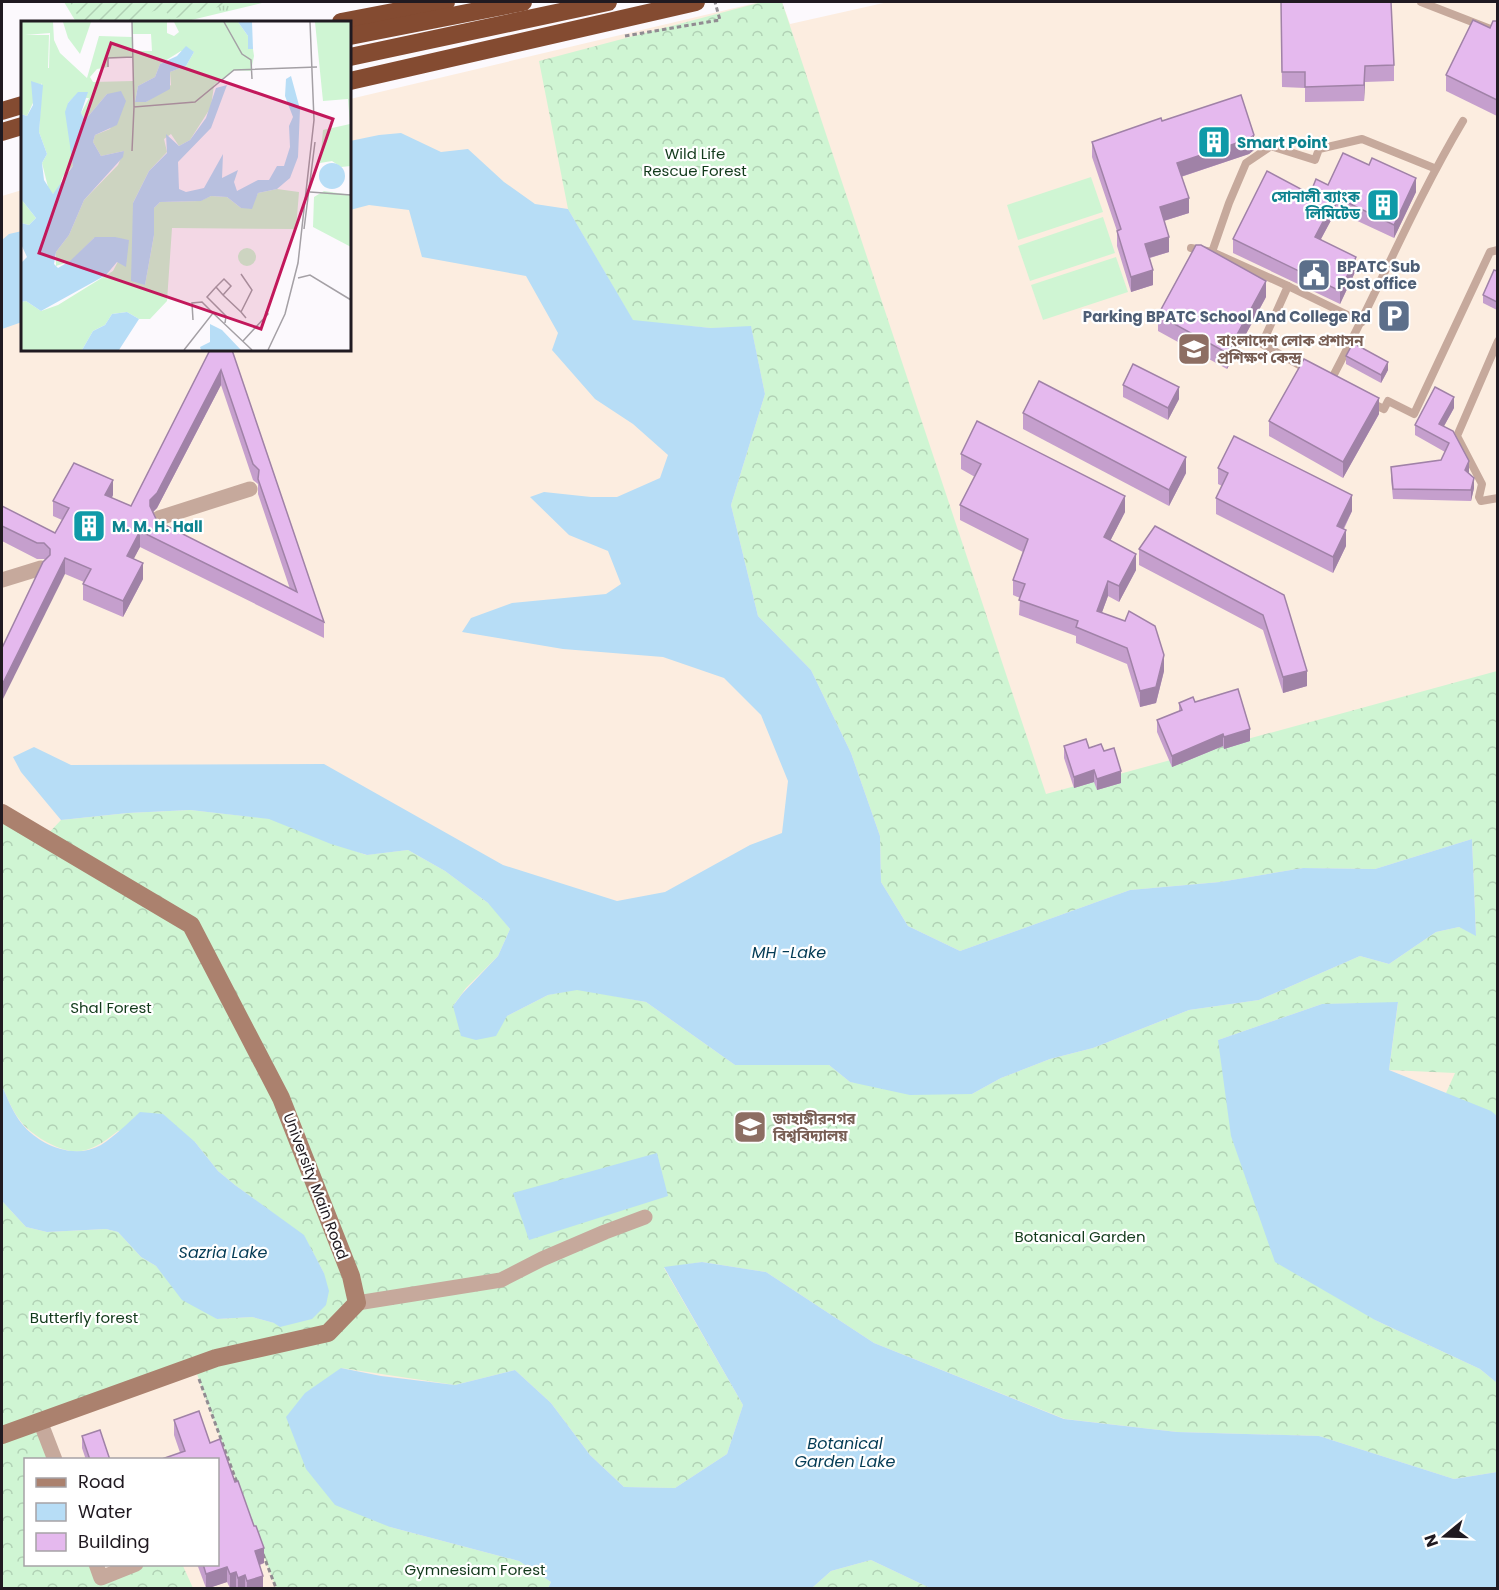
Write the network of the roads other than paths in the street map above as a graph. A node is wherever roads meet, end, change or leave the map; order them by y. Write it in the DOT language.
graph roads {
  1 [pos="446,2"];
  2 [pos="523,2"];
  3 [pos="608,2"];
  4 [pos="696,2"];
  5 [pos="1421,2"];
  6 [pos="346,21"];
  7 [pos="1497,32"];
  8 [pos="351,36"];
  9 [pos="351,57"];
  10 [pos="351,81"];
  11 [pos="21,105"];
  12 [pos="2,111"];
  13 [pos="1463,120"];
  14 [pos="21,126"];
  15 [pos="2,132"];
  16 [pos="1434,168"];
  17 [pos="1191,248"];
  18 [pos="1497,250"];
  19 [pos="1212,252"];
  20 [pos="1288,286"];
  21 [pos="1362,322"];
  22 [pos="1497,341"];
  23 [pos="1330,382"];
  24 [pos="1339,387"];
  25 [pos="1366,400"];
  26 [pos="249,489"];
  27 [pos="1497,498"];
  28 [pos="159,518"];
  29 [pos="41,568"];
  30 [pos="2,580"];
  31 [pos="2,813"];
  32 [pos="645,1217"];
  33 [pos="357,1303"];
  34 [pos="40,1421"];
  35 [pos="2,1434"];
  36 [pos="54,1458"];
  37 [pos="97,1566"];
  38 [pos="131,1566"];
  1 -- 6 [label="highway"];
  2 -- 8 [label="highway"];
  3 -- 9 [label="highway"];
  4 -- 10 [label="highway"];
  5 -- 7 [label="lane"];
  11 -- 12 [label="highway"];
  13 -- 16 [label="lane"];
  14 -- 15 [label="highway"];
  16 -- 19 [label="lane"];
  16 -- 21 [label="lane"];
  17 -- 19 [label="lane"];
  18 -- 25 [label="lane"];
  19 -- 20 [label="lane"];
  20 -- 21 [label="lane"];
  20 -- 23 [label="lane"];
  21 -- 23 [label="lane"];
  22 -- 27 [label="lane"];
  23 -- 24 [label="lane"];
  26 -- 28 [label="street"];
  29 -- 30 [label="street"];
  31 -- 33 [label="street, University Main Road"];
  32 -- 33 [label="street"];
  33 -- 34 [label="street"];
  34 -- 35 [label="street"];
  34 -- 36 [label="street"];
  37 -- 38 [label="street"];
}
